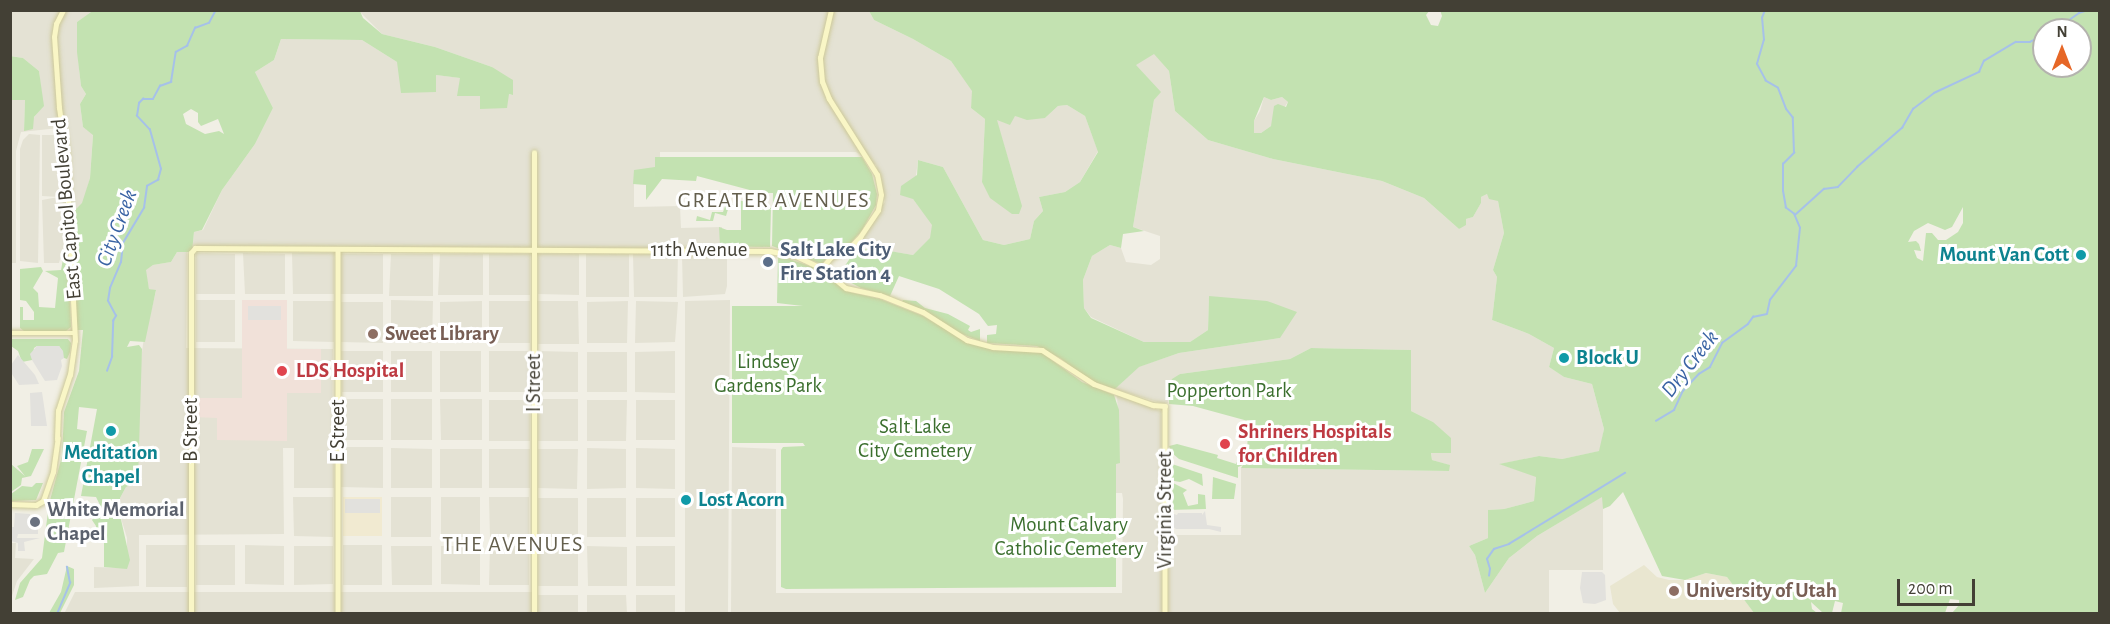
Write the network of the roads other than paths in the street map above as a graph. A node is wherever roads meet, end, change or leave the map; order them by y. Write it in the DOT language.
graph roads {
  1 [pos="63,10"];
  2 [pos="831,10"];
  3 [pos="534,153"];
  4 [pos="195,249"];
  5 [pos="338,249"];
  6 [pos="534,249"];
  7 [pos="822,268"];
  8 [pos="10,333"];
  9 [pos="74,333"];
  10 [pos="1165,406"];
  11 [pos="10,505"];
  12 [pos="191,614"];
  13 [pos="338,614"];
  14 [pos="534,614"];
  15 [pos="1165,614"];
  1 -- 9 [label="street, East Capitol Boulevard"];
  2 -- 7 [label="street"];
  3 -- 6 [label="street, I Street"];
  4 -- 5 [label="street, 11th Avenue"];
  4 -- 12 [label="street, B Street"];
  5 -- 6 [label="street, 11th Avenue"];
  5 -- 13 [label="street, E Street"];
  6 -- 7 [label="street, 11th Avenue"];
  6 -- 14 [label="street, I Street"];
  7 -- 10 [label="street, 11th Avenue"];
  8 -- 9 [label="street"];
  9 -- 11 [label="street, East Capitol Boulevard"];
  10 -- 15 [label="street, Virginia Street"];
}
